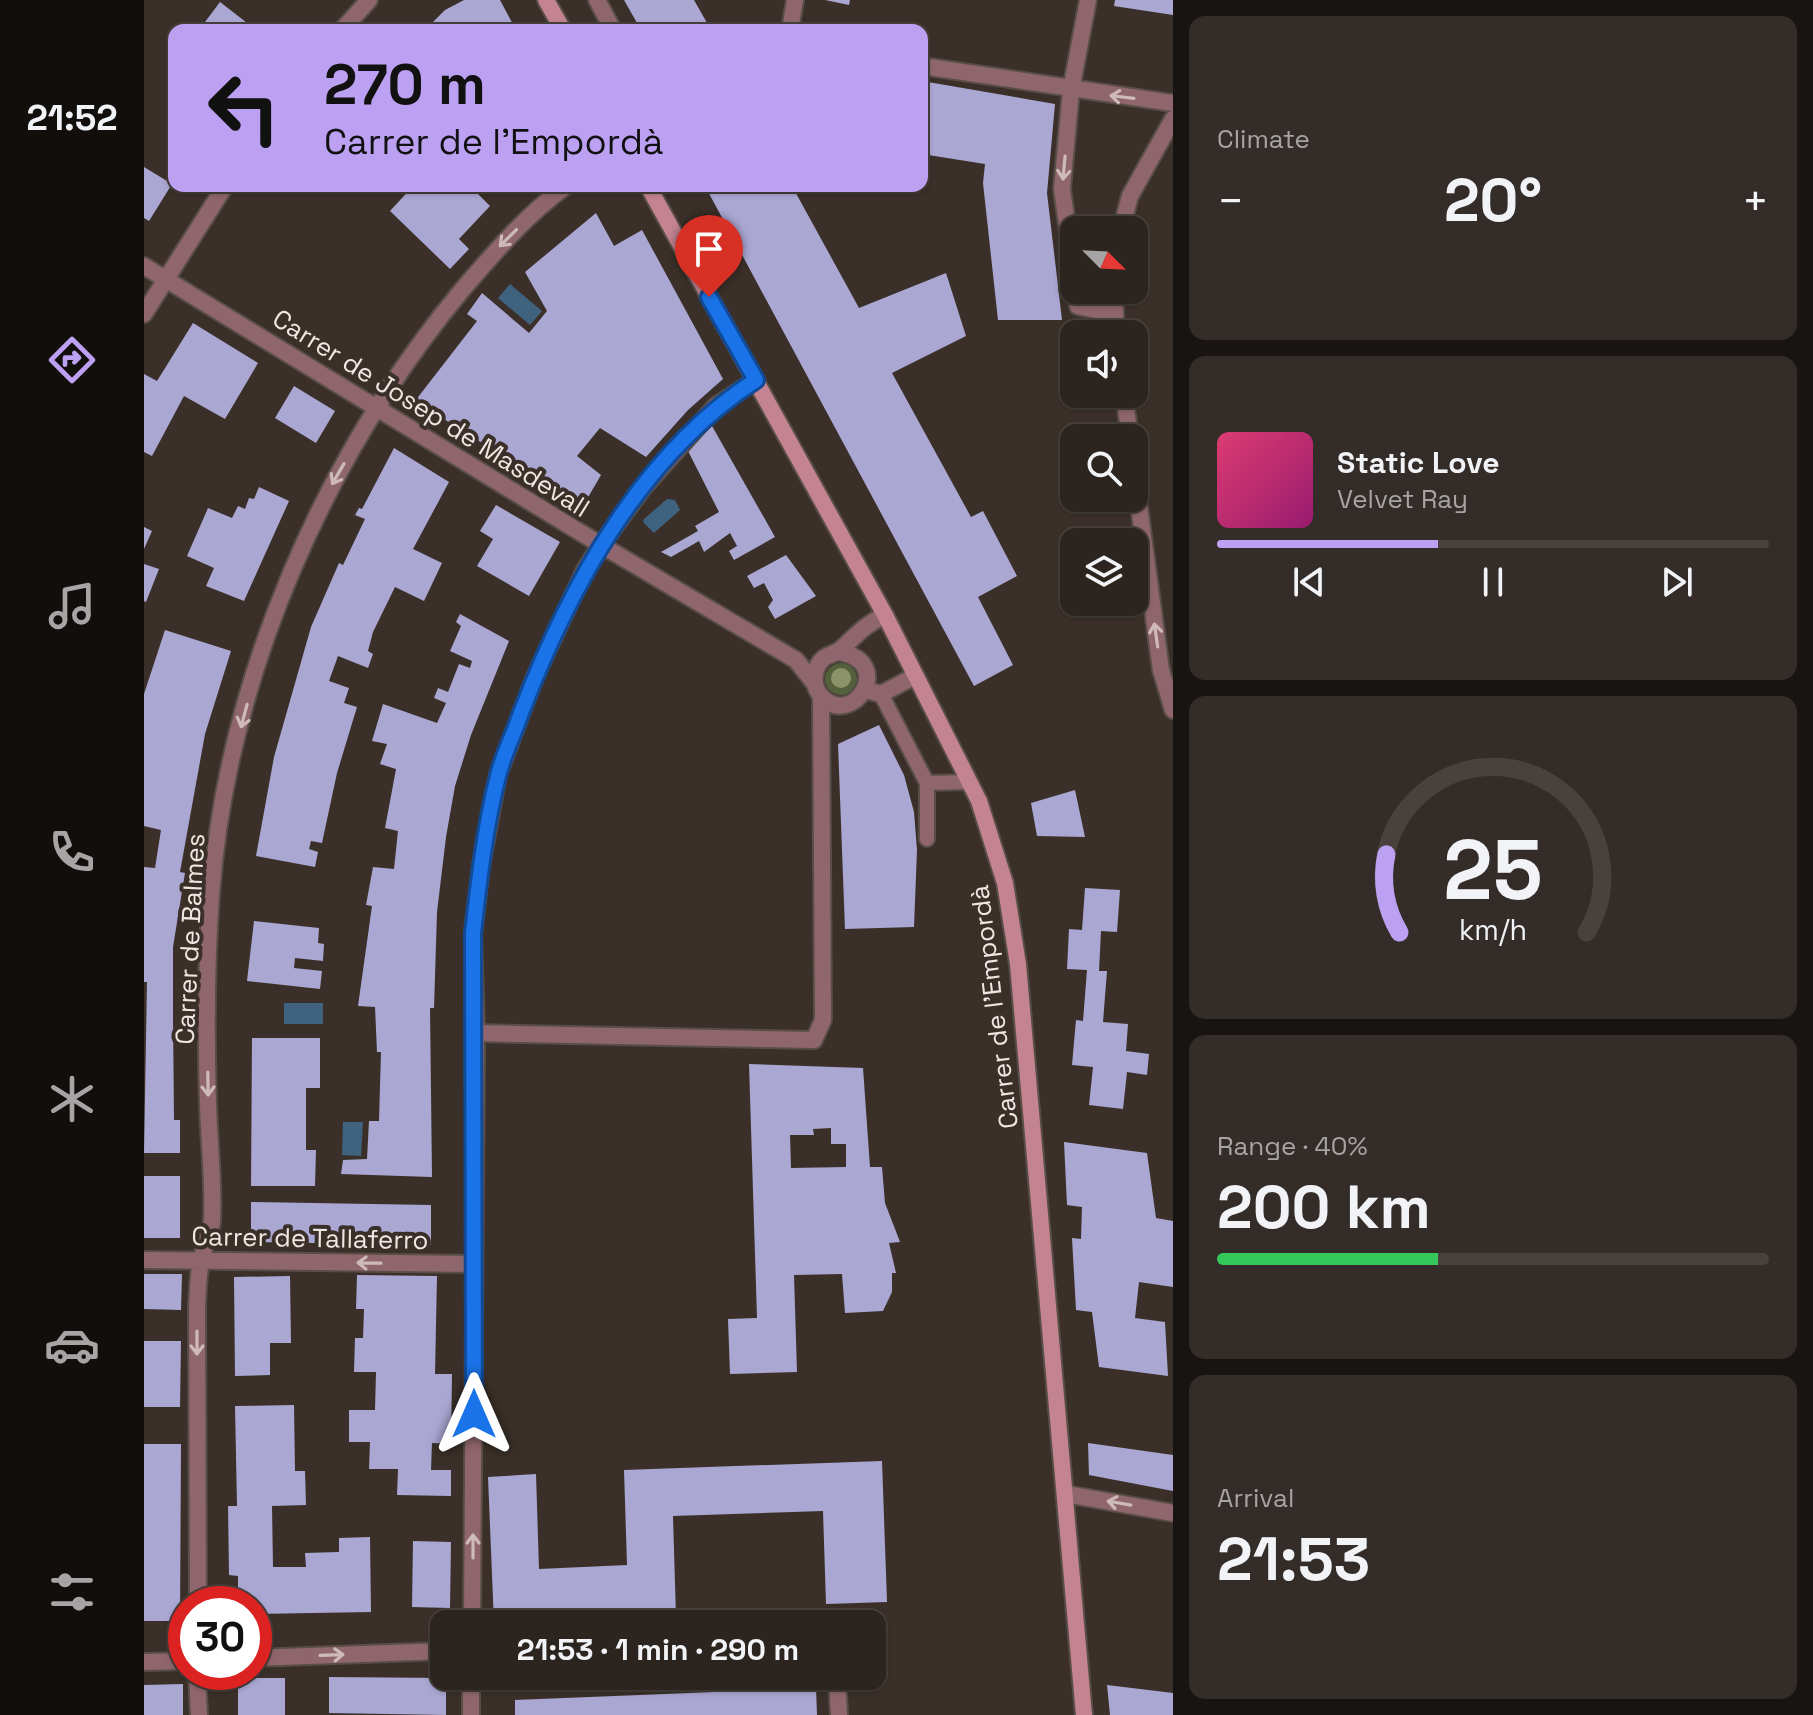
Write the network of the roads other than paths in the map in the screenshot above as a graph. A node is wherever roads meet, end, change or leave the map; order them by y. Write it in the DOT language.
graph roads {
  1 [pos="369,0"];
  2 [pos="546,0"];
  3 [pos="597,0"];
  4 [pos="795,0"];
  5 [pos="1088,0"];
  6 [pos="347,24"];
  7 [pos="560,24"];
  8 [pos="610,24"];
  9 [pos="791,24"];
  10 [pos="928,67"];
  11 [pos="1071,90"];
  12 [pos="1173,103"];
  13 [pos="1173,119"];
  14 [pos="221,192"];
  15 [pos="559,192"];
  16 [pos="651,192"];
  17 [pos="1066,216"];
  18 [pos="1125,216"];
  19 [pos="144,266"];
  20 [pos="165,278"];
  21 [pos="1078,304"];
  22 [pos="1113,304"];
  23 [pos="144,314"];
  24 [pos="1113,314"];
  25 [pos="1114,320"];
  26 [pos="756,380"];
  27 [pos="378,407"];
  28 [pos="1140,512"];
  29 [pos="601,545"];
  30 [pos="885,615"];
  31 [pos="832,654"];
  32 [pos="796,660"];
  33 [pos="915,676"];
  34 [pos="873,692"];
  35 [pos="823,695"];
  36 [pos="1173,710"];
  37 [pos="970,782"];
  38 [pos="927,783"];
  39 [pos="927,839"];
  40 [pos="476,1033"];
  41 [pos="144,1260"];
  42 [pos="201,1260"];
  43 [pos="475,1264"];
  44 [pos="1066,1494"];
  45 [pos="1173,1513"];
  46 [pos="198,1586"];
  47 [pos="472,1610"];
  48 [pos="430,1652"];
  49 [pos="272,1657"];
  50 [pos="168,1661"];
  51 [pos="144,1662"];
  52 [pos="198,1690"];
  53 [pos="471,1690"];
  54 [pos="838,1690"];
  55 [pos="199,1715"];
  56 [pos="471,1715"];
  57 [pos="839,1715"];
  58 [pos="1084,1715"];
  1 -- 6 [label="street"];
  2 -- 7 [label="main road"];
  3 -- 8 [label="street"];
  4 -- 9 [label="street"];
  5 -- 11 [label="street"];
  10 -- 11 [label="street"];
  12 -- 11 [label="street, one-way"];
  11 -- 17 [label="street, one-way"];
  13 -- 18 [label="street"];
  14 -- 20 [label="street"];
  15 -- 27 [label="street, Carrer de Balmes, one-way"];
  16 -- 26 [label="main road, Carrer de l'Empordà"];
  19 -- 20 [label="street, Carrer de Josep de Masdevall"];
  20 -- 23 [label="street"];
  20 -- 27 [label="street, Carrer de Josep de Masdevall"];
  21 -- 24 [label="street"];
  22 -- 24 [label="street"];
  24 -- 25 [label="street"];
  26 -- 29 [label="street"];
  26 -- 30 [label="main road, Carrer de l'Empordà"];
  27 -- 29 [label="street, Carrer de Josep de Masdevall"];
  27 -- 42 [label="street, Carrer de Balmes, one-way"];
  36 -- 28 [label="street, one-way"];
  29 -- 32 [label="street, Carrer de Josep de Masdevall"];
  29 -- 40 [label="street"];
  30 -- 31 [label="street"];
  30 -- 33 [label="main road, Carrer de l'Empordà"];
  31 -- 32 [label="street"];
  31 -- 34 [label="street"];
  31 -- 35 [label="street"];
  32 -- 35 [label="street"];
  33 -- 34 [label="street"];
  33 -- 37 [label="main road, Carrer de l'Empordà"];
  34 -- 35 [label="street"];
  34 -- 38 [label="lane"];
  35 -- 40 [label="street"];
  37 -- 38 [label="lane"];
  37 -- 44 [label="main road, Carrer de l'Empordà"];
  38 -- 39 [label="lane"];
  40 -- 43 [label="street"];
  41 -- 42 [label="street, Carrer de Tallaferro"];
  43 -- 42 [label="street, Carrer de Tallaferro, one-way"];
  42 -- 46 [label="street, Carrer de Balmes, one-way"];
  47 -- 43 [label="street, one-way"];
  45 -- 44 [label="street, one-way"];
  44 -- 58 [label="main road, Carrer de l'Empordà"];
  49 -- 48 [label="street, one-way"];
  50 -- 51 [label="street"];
  52 -- 55 [label="street"];
  53 -- 56 [label="street"];
  54 -- 57 [label="street"];
}
